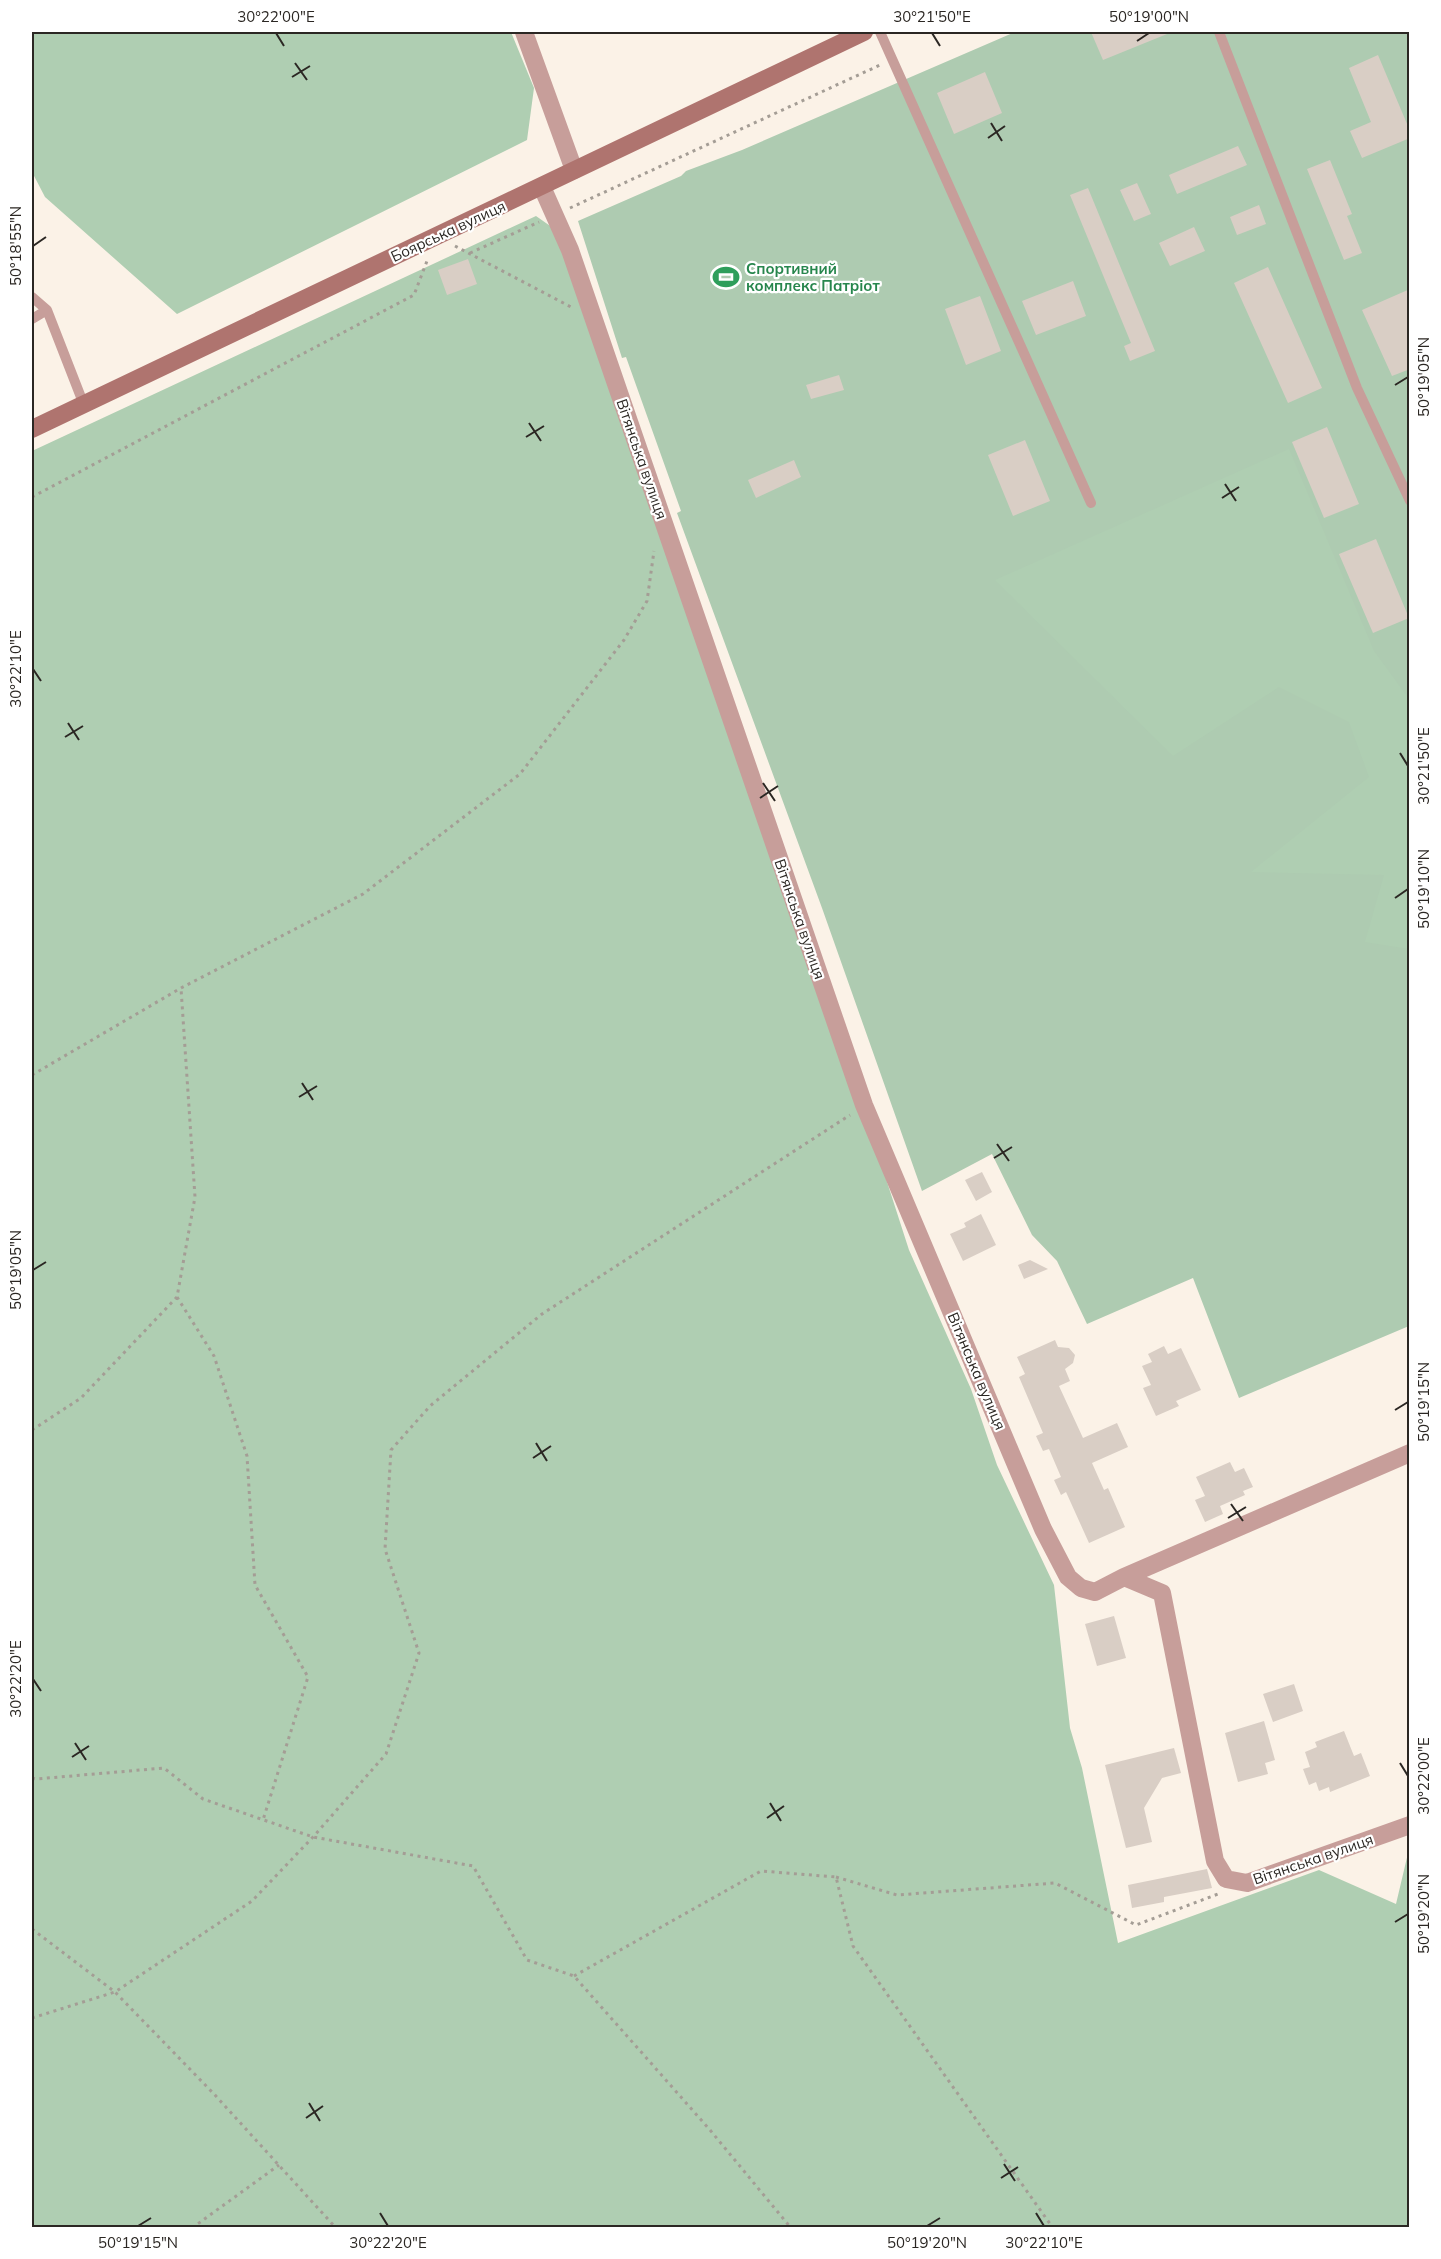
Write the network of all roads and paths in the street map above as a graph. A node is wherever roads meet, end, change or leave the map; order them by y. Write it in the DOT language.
graph roads {
  1 [pos="524,32"];
  2 [pos="864,32"];
  3 [pos="880,32"];
  4 [pos="1219,32"];
  5 [pos="892,59"];
  6 [pos="574,171"];
  7 [pos="542,187"];
  8 [pos="554,215"];
  9 [pos="436,237"];
  10 [pos="470,253"];
  11 [pos="32,297"];
  12 [pos="47,310"];
  13 [pos="32,319"];
  14 [pos="594,319"];
  15 [pos="84,405"];
  16 [pos="32,429"];
  17 [pos="32,497"];
  18 [pos="1410,501"];
  19 [pos="1091,503"];
  20 [pos="664,521"];
  21 [pos="181,988"];
  22 [pos="32,1075"];
  23 [pos="864,1106"];
  24 [pos="177,1297"];
  25 [pos="32,1430"];
  26 [pos="1410,1453"];
  27 [pos="1124,1577"];
  28 [pos="32,1778"];
  29 [pos="263,1820"];
  30 [pos="1410,1825"];
  31 [pos="313,1837"];
  32 [pos="836,1877"];
  33 [pos="1247,1883"];
  34 [pos="32,1929"];
  35 [pos="574,1977"];
  36 [pos="115,1992"];
  37 [pos="32,2018"];
  38 [pos="279,2165"];
  39 [pos="192,2228"];
  40 [pos="336,2228"];
  41 [pos="791,2228"];
  42 [pos="1053,2228"];
  1 -- 6 [label="street"];
  2 -- 6 [label="street, Боярська вулиця"];
  3 -- 5 [label="lane"];
  4 -- 18 [label="lane"];
  5 -- 8 [label="path"];
  5 -- 19 [label="lane"];
  6 -- 7 [label="street, Боярська вулиця"];
  7 -- 8 [label="street, Вітянська вулиця"];
  7 -- 9 [label="street, Боярська вулиця"];
  8 -- 10 [label="path"];
  8 -- 14 [label="street, Вітянська вулиця"];
  9 -- 10 [label="path"];
  9 -- 15 [label="street, Боярська вулиця"];
  9 -- 17 [label="path"];
  10 -- 14 [label="path"];
  11 -- 12 [label="lane"];
  12 -- 13 [label="lane"];
  12 -- 15 [label="lane"];
  14 -- 20 [label="street, Вітянська вулиця"];
  15 -- 16 [label="street, Боярська вулиця"];
  20 -- 21 [label="path"];
  20 -- 23 [label="street, Вітянська вулиця"];
  21 -- 22 [label="path"];
  21 -- 24 [label="path"];
  23 -- 27 [label="street, Вітянська вулиця"];
  23 -- 31 [label="path"];
  24 -- 25 [label="path"];
  24 -- 29 [label="path"];
  26 -- 27 [label="street, Вітянська вулиця"];
  27 -- 33 [label="street, Вітянська вулиця"];
  28 -- 29 [label="path"];
  29 -- 31 [label="path"];
  30 -- 33 [label="street, Вітянська вулиця"];
  31 -- 35 [label="path"];
  31 -- 36 [label="path"];
  32 -- 33 [label="path"];
  32 -- 35 [label="path"];
  32 -- 42 [label="path"];
  34 -- 36 [label="path"];
  35 -- 41 [label="path"];
  36 -- 37 [label="path"];
  36 -- 38 [label="path"];
  38 -- 39 [label="path"];
  38 -- 40 [label="path"];
}
